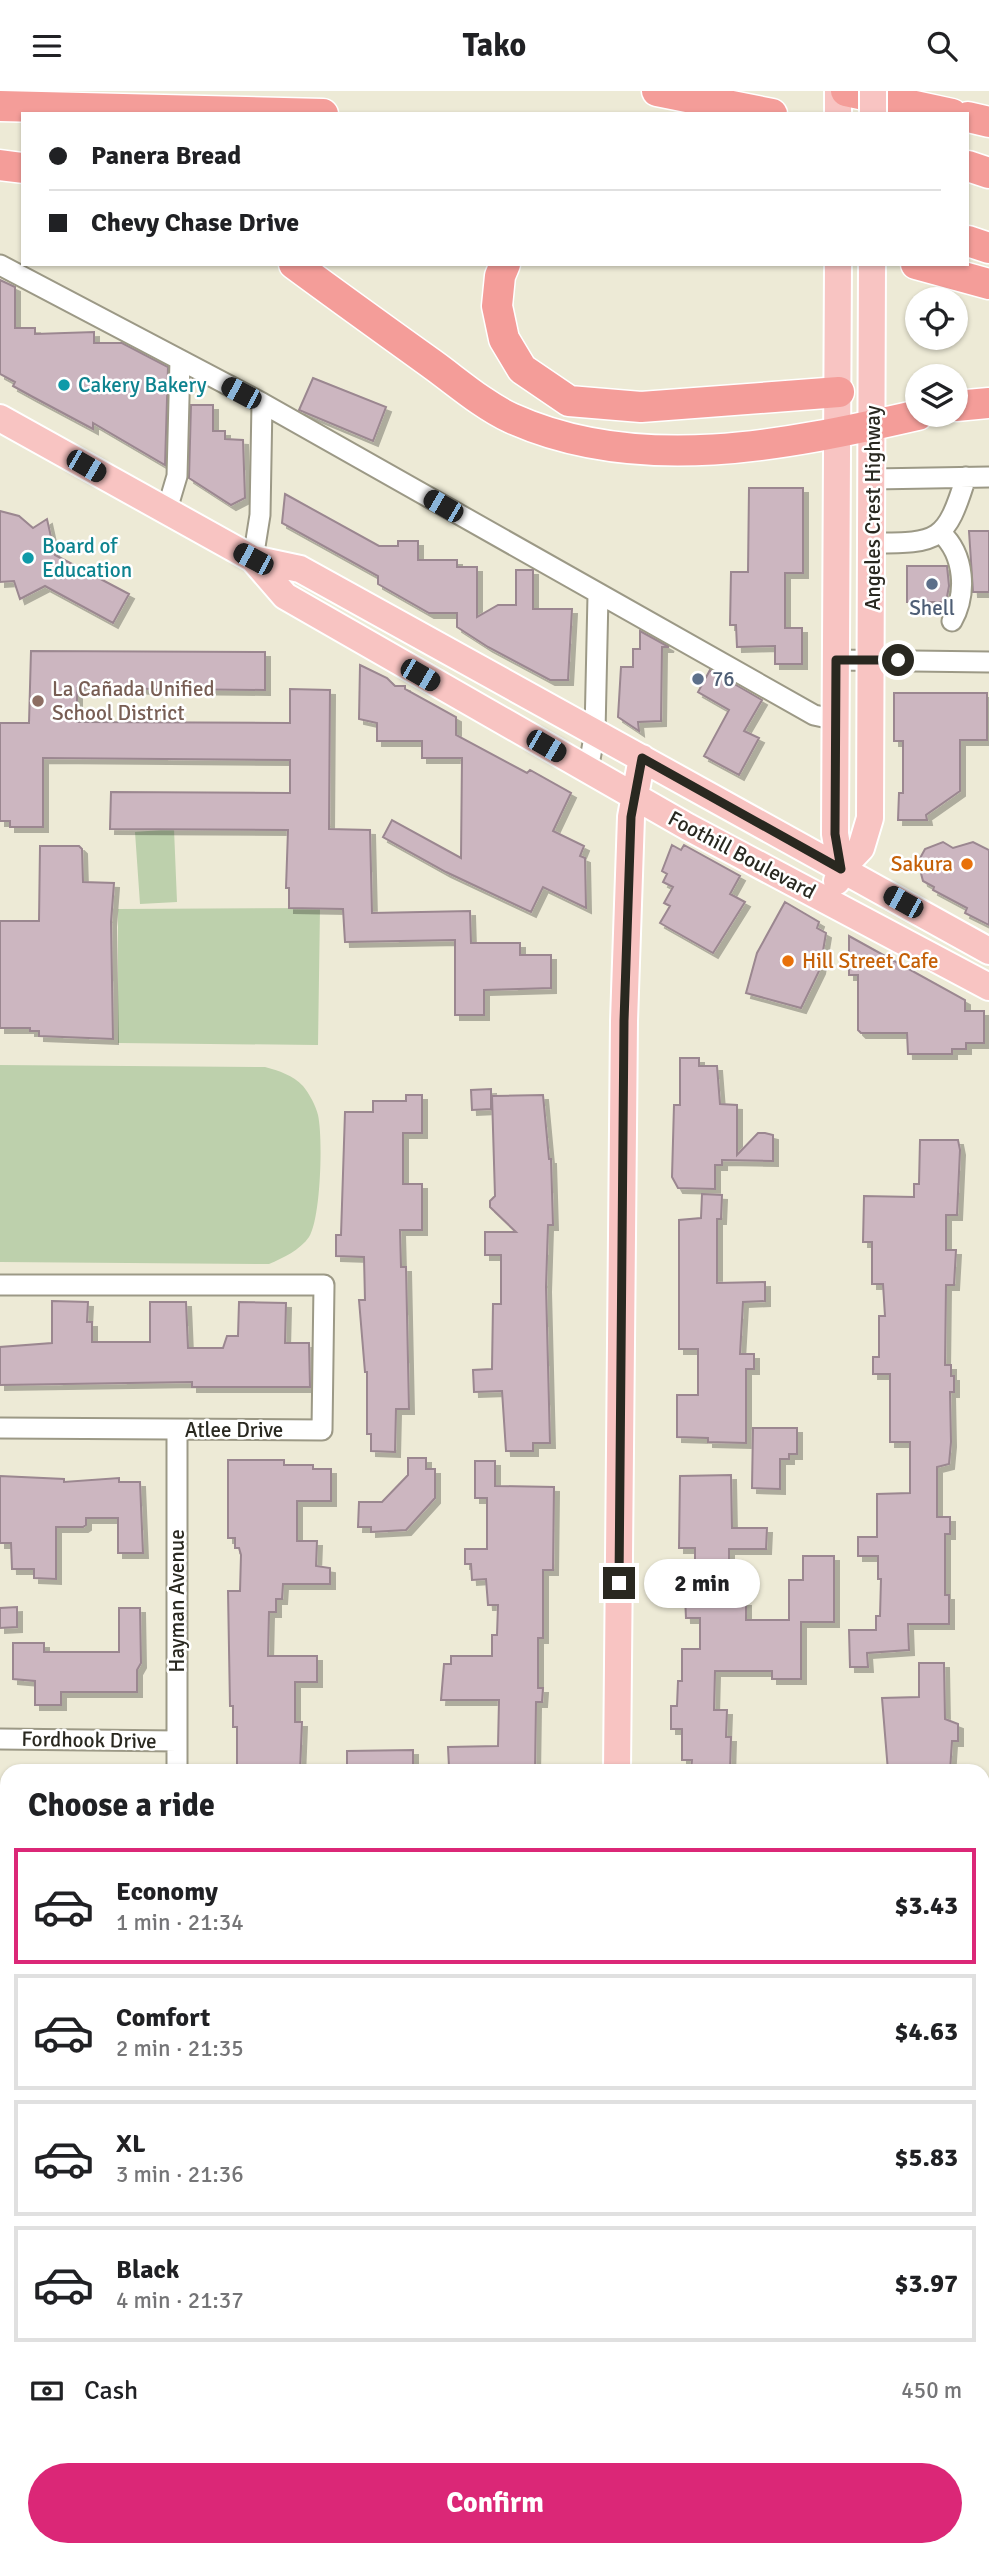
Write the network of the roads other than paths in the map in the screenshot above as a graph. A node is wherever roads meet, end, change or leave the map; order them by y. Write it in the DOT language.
graph roads {
  1 [pos="657,91"];
  2 [pos="838,91"];
  3 [pos="846,91"];
  4 [pos="873,91"];
  5 [pos="0,106"];
  6 [pos="243,112"];
  7 [pos="762,112"];
  8 [pos="838,112"];
  9 [pos="873,112"];
  10 [pos="943,112"];
  11 [pos="969,117"];
  12 [pos="989,123"];
  13 [pos="0,165"];
  14 [pos="969,166"];
  15 [pos="21,168"];
  16 [pos="989,173"];
  17 [pos="969,241"];
  18 [pos="989,248"];
  19 [pos="0,265"];
  20 [pos="297,266"];
  21 [pos="504,266"];
  22 [pos="838,266"];
  23 [pos="872,266"];
  24 [pos="923,266"];
  25 [pos="989,284"];
  26 [pos="180,361"];
  27 [pos="839,392"];
  28 [pos="262,403"];
  29 [pos="989,403"];
  30 [pos="968,405"];
  31 [pos="0,418"];
  32 [pos="905,418"];
  33 [pos="873,425"];
  34 [pos="838,431"];
  35 [pos="966,477"];
  36 [pos="989,477"];
  37 [pos="873,479"];
  38 [pos="166,513"];
  39 [pos="941,533"];
  40 [pos="873,543"];
  41 [pos="253,559"];
  42 [pos="598,594"];
  43 [pos="952,621"];
  44 [pos="836,660"];
  45 [pos="872,660"];
  46 [pos="989,662"];
  47 [pos="837,720"];
  48 [pos="595,732"];
  49 [pos="642,758"];
  50 [pos="588,770"];
  51 [pos="633,796"];
  52 [pos="841,869"];
  53 [pos="831,902"];
  54 [pos="989,951"];
  55 [pos="989,987"];
  56 [pos="0,1285"];
  57 [pos="0,1428"];
  58 [pos="177,1430"];
  59 [pos="0,1739"];
  60 [pos="177,1741"];
  61 [pos="177,1764"];
  62 [pos="617,1764"];
  1 -- 7 [label="highway"];
  2 -- 8 [label="main road"];
  3 -- 10 [label="highway"];
  4 -- 9 [label="main road, bridge"];
  5 -- 6 [label="highway"];
  11 -- 12 [label="highway"];
  13 -- 15 [label="highway"];
  14 -- 16 [label="highway"];
  17 -- 18 [label="highway"];
  19 -- 26 [label="street"];
  20 -- 34 [label="highway"];
  21 -- 27 [label="highway"];
  22 -- 27 [label="main road, Angeles Crest Highway"];
  23 -- 33 [label="main road, Angeles Crest Highway"];
  24 -- 25 [label="highway"];
  26 -- 28 [label="street"];
  26 -- 38 [label="street"];
  27 -- 34 [label="main road, Angeles Crest Highway"];
  28 -- 41 [label="street"];
  28 -- 42 [label="street"];
  29 -- 30 [label="highway"];
  31 -- 38 [label="main road, Foothill Boulevard"];
  32 -- 33 [label="highway"];
  33 -- 34 [label="highway"];
  33 -- 37 [label="main road, Angeles Crest Highway"];
  34 -- 44 [label="main road, Angeles Crest Highway"];
  35 -- 36 [label="street"];
  35 -- 37 [label="street"];
  35 -- 39 [label="street"];
  37 -- 40 [label="main road, Angeles Crest Highway"];
  38 -- 41 [label="main road, Foothill Boulevard"];
  39 -- 40 [label="street"];
  39 -- 43 [label="street"];
  40 -- 45 [label="main road, Angeles Crest Highway"];
  41 -- 48 [label="main road, Foothill Boulevard"];
  41 -- 50 [label="main road, Foothill Boulevard"];
  42 -- 47 [label="street"];
  42 -- 48 [label="street"];
  44 -- 45 [label="street"];
  44 -- 47 [label="main road, Angeles Crest Highway"];
  45 -- 46 [label="street"];
  45 -- 52 [label="main road, Angeles Crest Highway"];
  47 -- 52 [label="main road, Angeles Crest Highway"];
  48 -- 49 [label="main road, Foothill Boulevard"];
  48 -- 50 [label="street"];
  49 -- 51 [label="main road"];
  49 -- 52 [label="main road, Foothill Boulevard"];
  50 -- 51 [label="main road, Foothill Boulevard"];
  51 -- 53 [label="main road, Foothill Boulevard"];
  51 -- 62 [label="main road"];
  52 -- 53 [label="main road, Angeles Crest Highway"];
  52 -- 54 [label="main road, Foothill Boulevard"];
  53 -- 55 [label="main road, Foothill Boulevard"];
  56 -- 58 [label="street, Atlee Drive"];
  57 -- 58 [label="street, Atlee Drive"];
  58 -- 60 [label="street, Hayman Avenue"];
  59 -- 60 [label="street, Fordhook Drive"];
  60 -- 61 [label="street, Hayman Avenue"];
}
